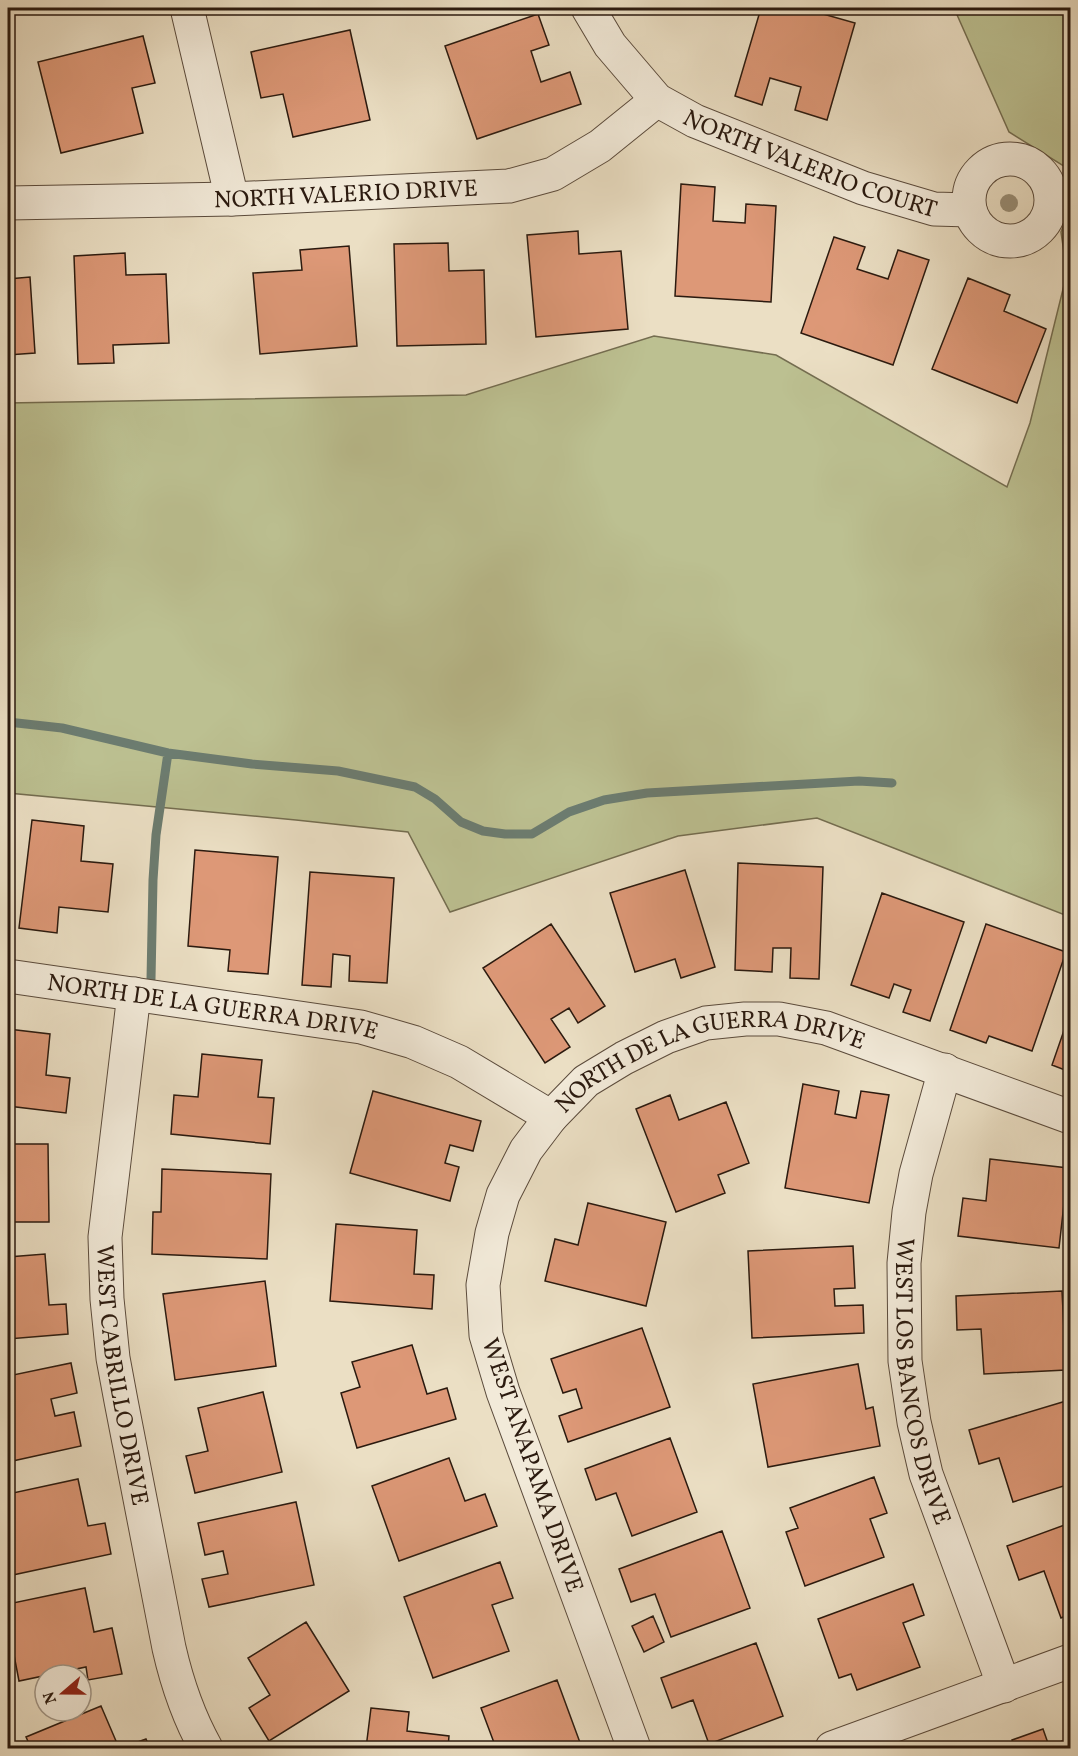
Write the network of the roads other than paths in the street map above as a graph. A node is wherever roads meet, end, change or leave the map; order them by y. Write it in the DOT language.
graph roads {
  1 [pos="187,8"];
  2 [pos="588,8"];
  3 [pos="657,100"];
  4 [pos="232,199"];
  5 [pos="8,203"];
  6 [pos="970,210"];
  7 [pos="8,976"];
  8 [pos="134,994"];
  9 [pos="945,1070"];
  10 [pos="551,1117"];
  11 [pos="1071,1117"];
  12 [pos="1071,1661"];
  13 [pos="1004,1686"];
  14 [pos="206,1749"];
  15 [pos="634,1749"];
  16 [pos="832,1749"];
  1 -- 4 [label="street"];
  2 -- 3 [label="street, NORTH VALERIO COURT"];
  3 -- 4 [label="street, NORTH VALERIO DRIVE"];
  3 -- 6 [label="street, NORTH VALERIO COURT"];
  4 -- 5 [label="street, NORTH VALERIO DRIVE"];
  7 -- 8 [label="street, NORTH DE LA GUERRA DRIVE"];
  8 -- 10 [label="street, NORTH DE LA GUERRA DRIVE"];
  8 -- 14 [label="street, WEST CABRILLO DRIVE"];
  9 -- 10 [label="street, NORTH DE LA GUERRA DRIVE"];
  9 -- 11 [label="street, NORTH DE LA GUERRA DRIVE"];
  9 -- 13 [label="street, WEST LOS BANCOS DRIVE"];
  10 -- 15 [label="street, WEST ANAPAMA DRIVE"];
  12 -- 13 [label="street"];
  13 -- 16 [label="street"];
}
